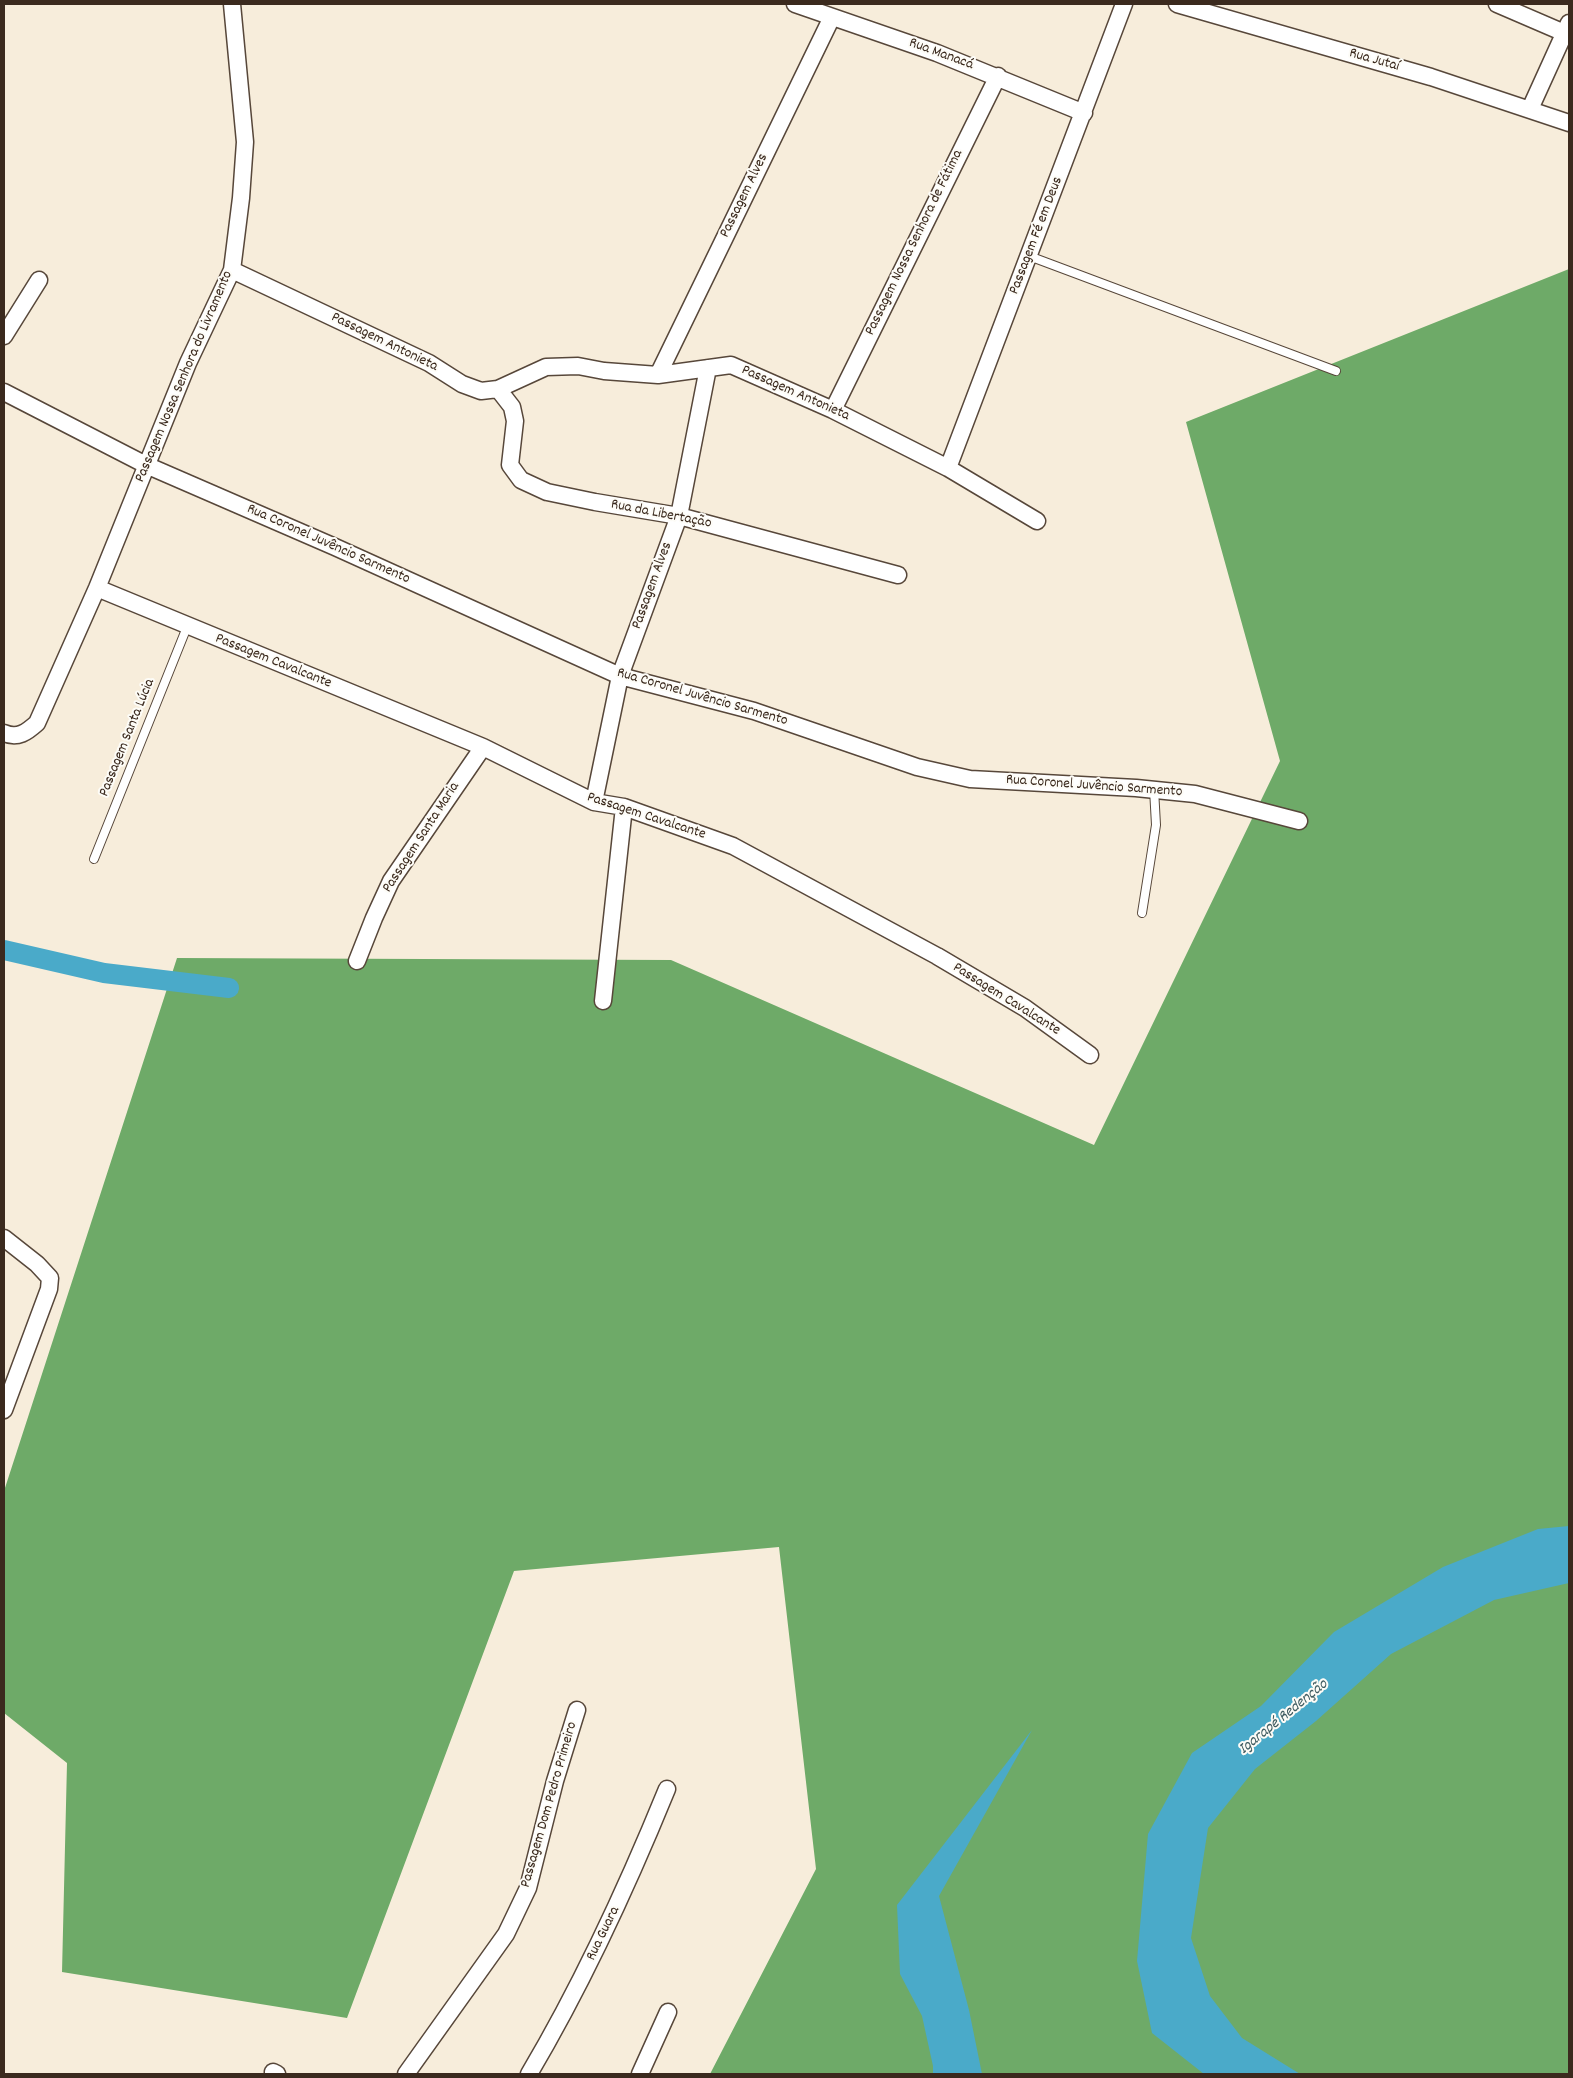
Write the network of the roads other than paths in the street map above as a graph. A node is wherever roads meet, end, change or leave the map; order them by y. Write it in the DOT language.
graph roads {
  1 [pos="232,4"];
  2 [pos="795,4"];
  3 [pos="1124,4"];
  4 [pos="1177,4"];
  5 [pos="1497,4"];
  6 [pos="832,17"];
  7 [pos="1568,30"];
  8 [pos="998,76"];
  9 [pos="1530,109"];
  10 [pos="1084,113"];
  11 [pos="1569,122"];
  12 [pos="1029,256"];
  13 [pos="232,270"];
  14 [pos="39,280"];
  15 [pos="4,336"];
  16 [pos="708,368"];
  17 [pos="1336,370"];
  18 [pos="658,375"];
  19 [pos="498,389"];
  20 [pos="4,392"];
  21 [pos="833,410"];
  22 [pos="146,465"];
  23 [pos="948,468"];
  24 [pos="679,516"];
  25 [pos="1037,521"];
  26 [pos="898,575"];
  27 [pos="97,588"];
  28 [pos="187,627"];
  29 [pos="620,676"];
  30 [pos="4,733"];
  31 [pos="483,747"];
  32 [pos="1154,789"];
  33 [pos="594,802"];
  34 [pos="624,807"];
  35 [pos="1299,821"];
  36 [pos="94,859"];
  37 [pos="1142,913"];
  38 [pos="357,961"];
  39 [pos="603,1001"];
  40 [pos="1090,1056"];
  41 [pos="4,1238"];
  42 [pos="4,1410"];
  43 [pos="577,1710"];
  44 [pos="668,1789"];
  45 [pos="668,2012"];
  46 [pos="406,2074"];
  47 [pos="529,2074"];
  48 [pos="640,2074"];
  1 -- 13 [label="street, Passagem Nossa Senhora do Livramento"];
  2 -- 6 [label="street, Rua Manacá"];
  3 -- 10 [label="street, Passagem Fé em Deus"];
  4 -- 9 [label="street, Rua Jutaí"];
  5 -- 7 [label="street"];
  6 -- 8 [label="street, Rua Manacá"];
  6 -- 18 [label="street, Passagem Alves"];
  7 -- 9 [label="street"];
  8 -- 10 [label="street, Rua Manacá"];
  8 -- 21 [label="street, Passagem Nossa Senhora de Fátima"];
  9 -- 11 [label="street, Rua Jutaí"];
  10 -- 12 [label="street, Passagem Fé em Deus"];
  12 -- 17 [label="lane"];
  12 -- 23 [label="street, Passagem Fé em Deus"];
  13 -- 19 [label="street, Passagem Antonieta"];
  13 -- 22 [label="street, Passagem Nossa Senhora do Livramento"];
  14 -- 15 [label="street"];
  16 -- 18 [label="street, Passagem Antonieta"];
  16 -- 21 [label="street, Passagem Antonieta"];
  16 -- 24 [label="street, Passagem Alves"];
  18 -- 19 [label="street, Passagem Antonieta"];
  19 -- 24 [label="street, Rua da Libertação"];
  20 -- 22 [label="street, Rua Coronel Juvêncio Sarmento"];
  21 -- 23 [label="street, Passagem Antonieta"];
  22 -- 27 [label="street, Passagem Nossa Senhora do Livramento"];
  22 -- 29 [label="street, Rua Coronel Juvêncio Sarmento"];
  23 -- 25 [label="street, Passagem Antonieta"];
  24 -- 26 [label="street, Rua da Libertação"];
  24 -- 29 [label="street, Passagem Alves"];
  27 -- 28 [label="street, Passagem Cavalcante"];
  27 -- 30 [label="street, Passagem Nossa Senhora do Livramento"];
  28 -- 31 [label="street, Passagem Cavalcante"];
  28 -- 36 [label="lane, Passagem Santa Lúcia"];
  29 -- 32 [label="street, Rua Coronel Juvêncio Sarmento"];
  29 -- 33 [label="street, Passagem Alves"];
  31 -- 33 [label="street, Passagem Cavalcante"];
  31 -- 38 [label="street, Passagem Santa Maria"];
  32 -- 35 [label="street, Rua Coronel Juvêncio Sarmento"];
  32 -- 37 [label="lane"];
  33 -- 34 [label="street, Passagem Cavalcante"];
  34 -- 39 [label="street"];
  34 -- 40 [label="street, Passagem Cavalcante"];
  41 -- 42 [label="street"];
  43 -- 46 [label="street, Passagem Dom Pedro Primeiro"];
  44 -- 47 [label="street, Rua Guara"];
  45 -- 48 [label="street"];
}
